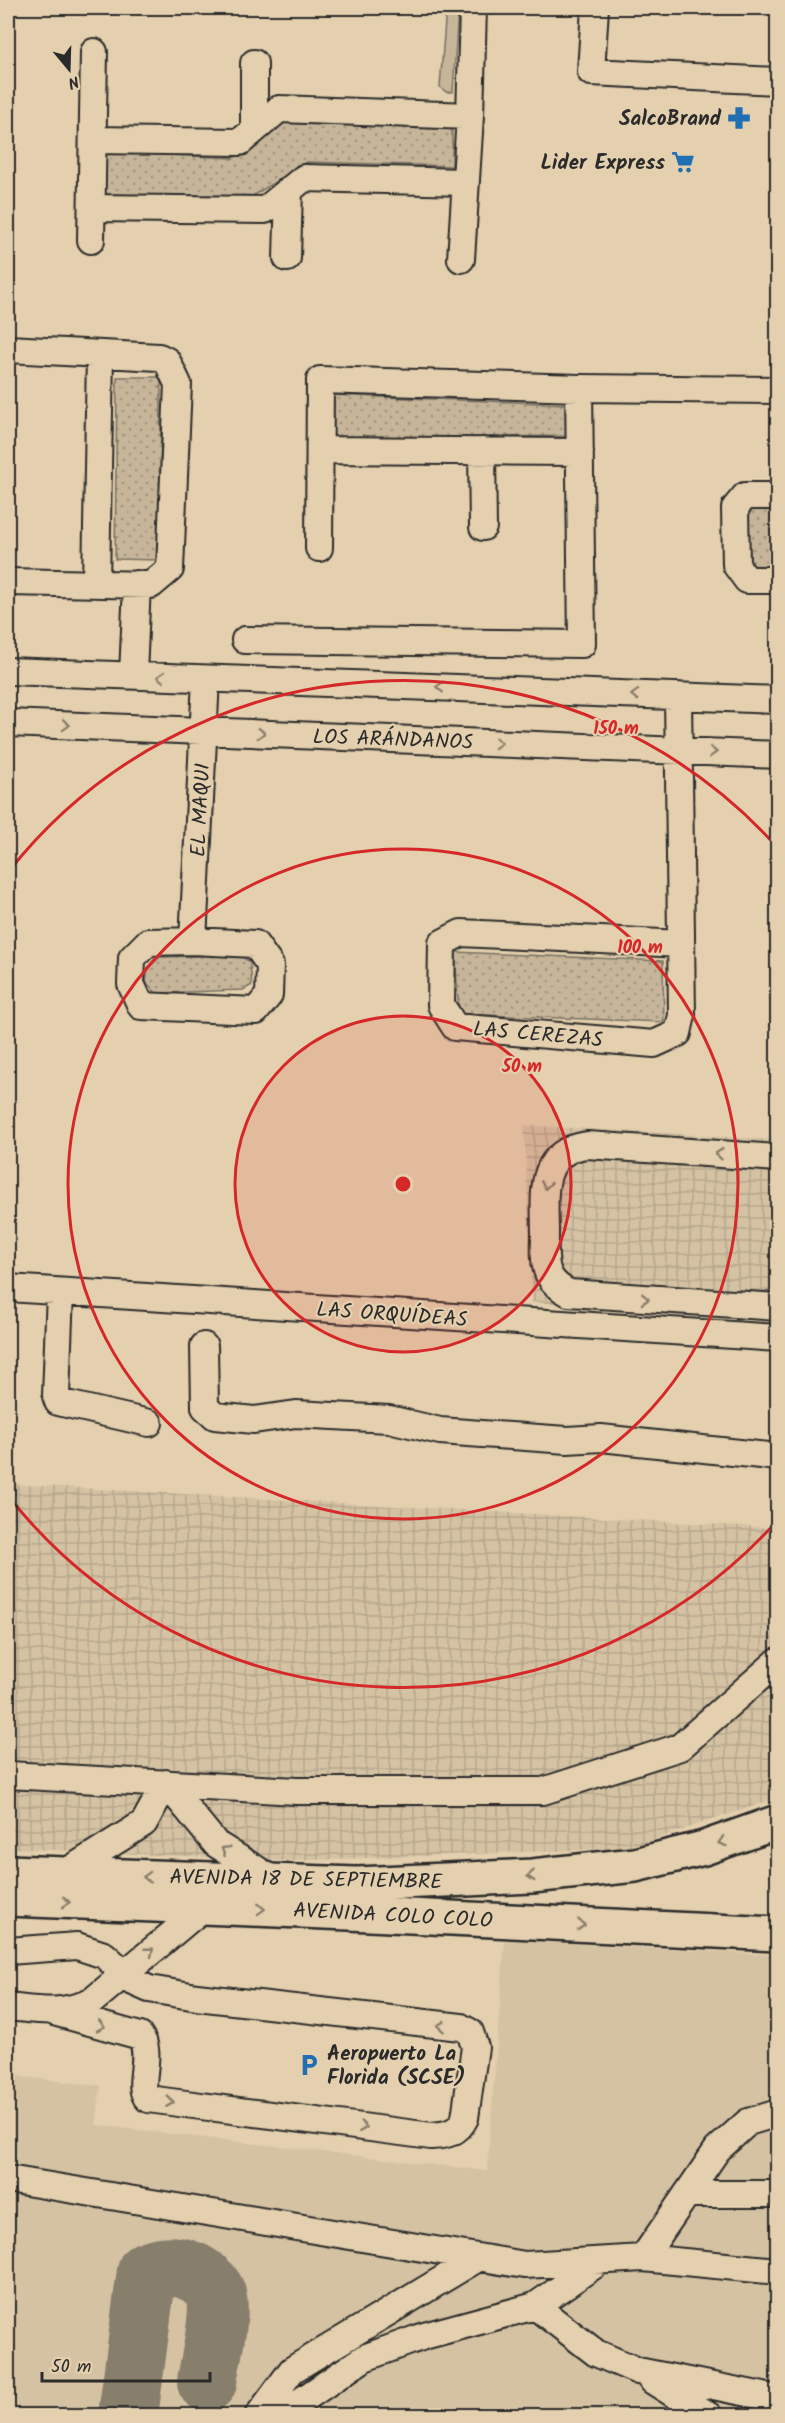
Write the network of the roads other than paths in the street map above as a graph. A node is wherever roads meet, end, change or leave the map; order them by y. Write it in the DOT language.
graph roads {
  1 [pos="473,8"];
  2 [pos="595,8"];
  3 [pos="94,52"];
  4 [pos="254,63"];
  5 [pos="777,81"];
  6 [pos="470,116"];
  7 [pos="254,130"];
  8 [pos="93,140"];
  9 [pos="465,182"];
  10 [pos="289,190"];
  11 [pos="92,208"];
  12 [pos="91,240"];
  13 [pos="287,258"];
  14 [pos="460,260"];
  15 [pos="8,349"];
  16 [pos="99,354"];
  17 [pos="579,388"];
  18 [pos="777,390"];
  19 [pos="320,450"];
  20 [pos="482,451"];
  21 [pos="580,452"];
  22 [pos="777,496"];
  23 [pos="483,527"];
  24 [pos="319,548"];
  25 [pos="777,580"];
  26 [pos="8,582"];
  27 [pos="96,584"];
  28 [pos="137,584"];
  29 [pos="245,640"];
  30 [pos="8,671"];
  31 [pos="133,675"];
  32 [pos="206,678"];
  33 [pos="678,696"];
  34 [pos="777,700"];
  35 [pos="8,723"];
  36 [pos="204,731"];
  37 [pos="680,751"];
  38 [pos="777,755"];
  39 [pos="193,941"];
  40 [pos="681,945"];
  41 [pos="777,1158"];
  42 [pos="8,1288"];
  43 [pos="60,1292"];
  44 [pos="777,1307"];
  45 [pos="777,1338"];
  46 [pos="204,1346"];
  47 [pos="149,1423"];
  48 [pos="777,1457"];
  49 [pos="777,1661"];
  50 [pos="8,1775"];
  51 [pos="166,1784"];
  52 [pos="777,1822"];
  53 [pos="8,1872"];
  54 [pos="63,1874"];
  55 [pos="275,1881"];
  56 [pos="8,1899"];
  57 [pos="204,1907"];
  58 [pos="767,1933"];
  59 [pos="8,1951"];
  60 [pos="120,1976"];
  61 [pos="8,2007"];
  62 [pos="54,2012"];
  63 [pos="777,2113"];
  64 [pos="8,2179"];
  65 [pos="688,2194"];
  66 [pos="777,2194"];
  67 [pos="478,2258"];
  68 [pos="643,2258"];
  69 [pos="602,2260"];
  70 [pos="777,2271"];
  71 [pos="535,2306"];
  72 [pos="638,2371"];
  73 [pos="777,2399"];
  74 [pos="258,2415"];
  75 [pos="279,2415"];
  76 [pos="709,2415"];
  1 -- 6 [label="street"];
  2 -- 5 [label="street"];
  3 -- 8 [label="street"];
  4 -- 7 [label="street"];
  6 -- 7 [label="street"];
  6 -- 9 [label="street"];
  7 -- 8 [label="street"];
  8 -- 11 [label="street"];
  9 -- 10 [label="street"];
  9 -- 14 [label="street"];
  10 -- 11 [label="street"];
  10 -- 13 [label="street"];
  11 -- 12 [label="street"];
  15 -- 16 [label="street"];
  16 -- 27 [label="street"];
  16 -- 28 [label="street"];
  17 -- 18 [label="street"];
  17 -- 19 [label="street"];
  17 -- 21 [label="street"];
  19 -- 20 [label="street"];
  19 -- 24 [label="street"];
  20 -- 21 [label="street"];
  20 -- 23 [label="street"];
  21 -- 29 [label="street"];
  22 -- 25 [label="street"];
  26 -- 27 [label="street"];
  27 -- 28 [label="street"];
  28 -- 31 [label="street"];
  30 -- 31 [label="street"];
  32 -- 31 [label="street, one-way"];
  33 -- 32 [label="street, one-way"];
  32 -- 36 [label="street, EL MAQUI"];
  33 -- 34 [label="street"];
  33 -- 37 [label="street, LAS CEREZAS"];
  35 -- 36 [label="street, LOS ARÁNDANOS, one-way"];
  36 -- 37 [label="street, LOS ARÁNDANOS, one-way"];
  36 -- 39 [label="street, EL MAQUI"];
  37 -- 38 [label="street, LOS ARÁNDANOS, one-way"];
  37 -- 40 [label="street, LAS CEREZAS"];
  39 -- 39 [label="street"];
  40 -- 40 [label="street, LAS CEREZAS"];
  41 -- 44 [label="street, one-way"];
  42 -- 43 [label="street, LAS ORQUÍDEAS"];
  43 -- 45 [label="street, LAS ORQUÍDEAS"];
  43 -- 47 [label="street"];
  46 -- 48 [label="street"];
  49 -- 51 [label="street"];
  50 -- 51 [label="street"];
  51 -- 54 [label="street"];
  55 -- 51 [label="street, one-way"];
  52 -- 55 [label="main road, AVENIDA 18 DE SEPTIEMBRE, one-way"];
  53 -- 54 [label="main road, AVENIDA 18 DE SEPTIEMBRE"];
  55 -- 54 [label="main road, AVENIDA 18 DE SEPTIEMBRE, one-way"];
  56 -- 57 [label="main road, AVENIDA COLO COLO, one-way"];
  57 -- 58 [label="main road, AVENIDA COLO COLO, one-way"];
  60 -- 57 [label="street, one-way"];
  59 -- 60 [label="street"];
  60 -- 62 [label="street"];
  62 -- 60 [label="street, one-way"];
  61 -- 62 [label="street"];
  63 -- 65 [label="street"];
  64 -- 67 [label="street"];
  65 -- 66 [label="street"];
  65 -- 68 [label="street"];
  67 -- 69 [label="street"];
  67 -- 74 [label="street"];
  68 -- 69 [label="street"];
  68 -- 70 [label="street"];
  69 -- 71 [label="street"];
  71 -- 72 [label="street"];
  71 -- 75 [label="street"];
  72 -- 73 [label="street"];
  72 -- 76 [label="street"];
}
